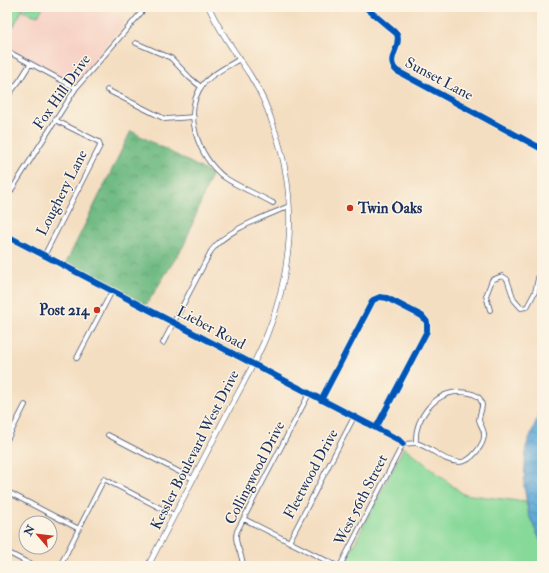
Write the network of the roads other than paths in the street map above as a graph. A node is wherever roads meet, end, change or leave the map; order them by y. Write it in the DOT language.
graph roads {
  1 [pos="146,7"];
  2 [pos="209,7"];
  3 [pos="365,7"];
  4 [pos="136,43"];
  5 [pos="7,51"];
  6 [pos="240,59"];
  7 [pos="30,64"];
  8 [pos="202,87"];
  9 [pos="76,88"];
  10 [pos="107,90"];
  11 [pos="7,97"];
  12 [pos="194,117"];
  13 [pos="55,120"];
  14 [pos="542,148"];
  15 [pos="7,187"];
  16 [pos="12,190"];
  17 [pos="7,197"];
  18 [pos="273,202"];
  19 [pos="289,206"];
  20 [pos="7,236"];
  21 [pos="44,256"];
  22 [pos="542,260"];
  23 [pos="112,291"];
  24 [pos="490,310"];
  25 [pos="174,323"];
  26 [pos="163,343"];
  27 [pos="77,358"];
  28 [pos="253,365"];
  29 [pos="309,394"];
  30 [pos="321,400"];
  31 [pos="25,405"];
  32 [pos="354,417"];
  33 [pos="376,428"];
  34 [pos="108,435"];
  35 [pos="7,440"];
  36 [pos="416,443"];
  37 [pos="403,444"];
  38 [pos="193,479"];
  39 [pos="8,492"];
  40 [pos="174,515"];
  41 [pos="244,519"];
  42 [pos="79,529"];
  43 [pos="289,542"];
  44 [pos="7,552"];
  45 [pos="34,566"];
  46 [pos="60,566"];
  47 [pos="148,566"];
  48 [pos="243,566"];
  49 [pos="337,566"];
  50 [pos="340,566"];
  1 -- 9 [label="street, Fox Hill Drive"];
  2 -- 6 [label="main road, Kessler Boulevard West Drive"];
  3 -- 14 [label="street, Sunset Lane"];
  4 -- 8 [label="street"];
  5 -- 7 [label="street"];
  6 -- 8 [label="street"];
  6 -- 19 [label="main road, Kessler Boulevard West Drive"];
  7 -- 9 [label="street"];
  7 -- 11 [label="street"];
  8 -- 12 [label="street"];
  9 -- 13 [label="street, Fox Hill Drive"];
  10 -- 12 [label="street"];
  12 -- 18 [label="street"];
  13 -- 16 [label="street, Fox Hill Drive"];
  13 -- 21 [label="street, Loughery Lane"];
  15 -- 16 [label="street"];
  16 -- 17 [label="street, Fox Hill Drive"];
  19 -- 25 [label="street"];
  19 -- 28 [label="main road, Kessler Boulevard West Drive"];
  20 -- 21 [label="street, Lieber Road"];
  21 -- 23 [label="street, Lieber Road"];
  22 -- 24 [label="street"];
  23 -- 25 [label="street, Lieber Road"];
  23 -- 27 [label="street"];
  25 -- 26 [label="street"];
  25 -- 28 [label="street, Lieber Road"];
  28 -- 29 [label="street, Lieber Road"];
  28 -- 38 [label="main road, Kessler Boulevard West Drive"];
  29 -- 30 [label="street, Lieber Road"];
  29 -- 41 [label="street, Collingwood Drive"];
  30 -- 32 [label="street, Lieber Road"];
  30 -- 33 [label="street"];
  31 -- 35 [label="street"];
  32 -- 33 [label="street, Lieber Road"];
  32 -- 43 [label="street, Fleetwood Drive"];
  33 -- 37 [label="street, Lieber Road"];
  34 -- 38 [label="street"];
  36 -- 36 [label="street"];
  36 -- 37 [label="street"];
  37 -- 50 [label="street, West 56th Street"];
  38 -- 40 [label="main road, Kessler Boulevard West Drive"];
  39 -- 42 [label="street"];
  40 -- 42 [label="street"];
  40 -- 47 [label="main road, Kessler Boulevard West Drive"];
  41 -- 43 [label="street"];
  41 -- 48 [label="street, Collingwood Drive"];
  42 -- 46 [label="street"];
  43 -- 49 [label="street"];
  44 -- 45 [label="street"];
}
